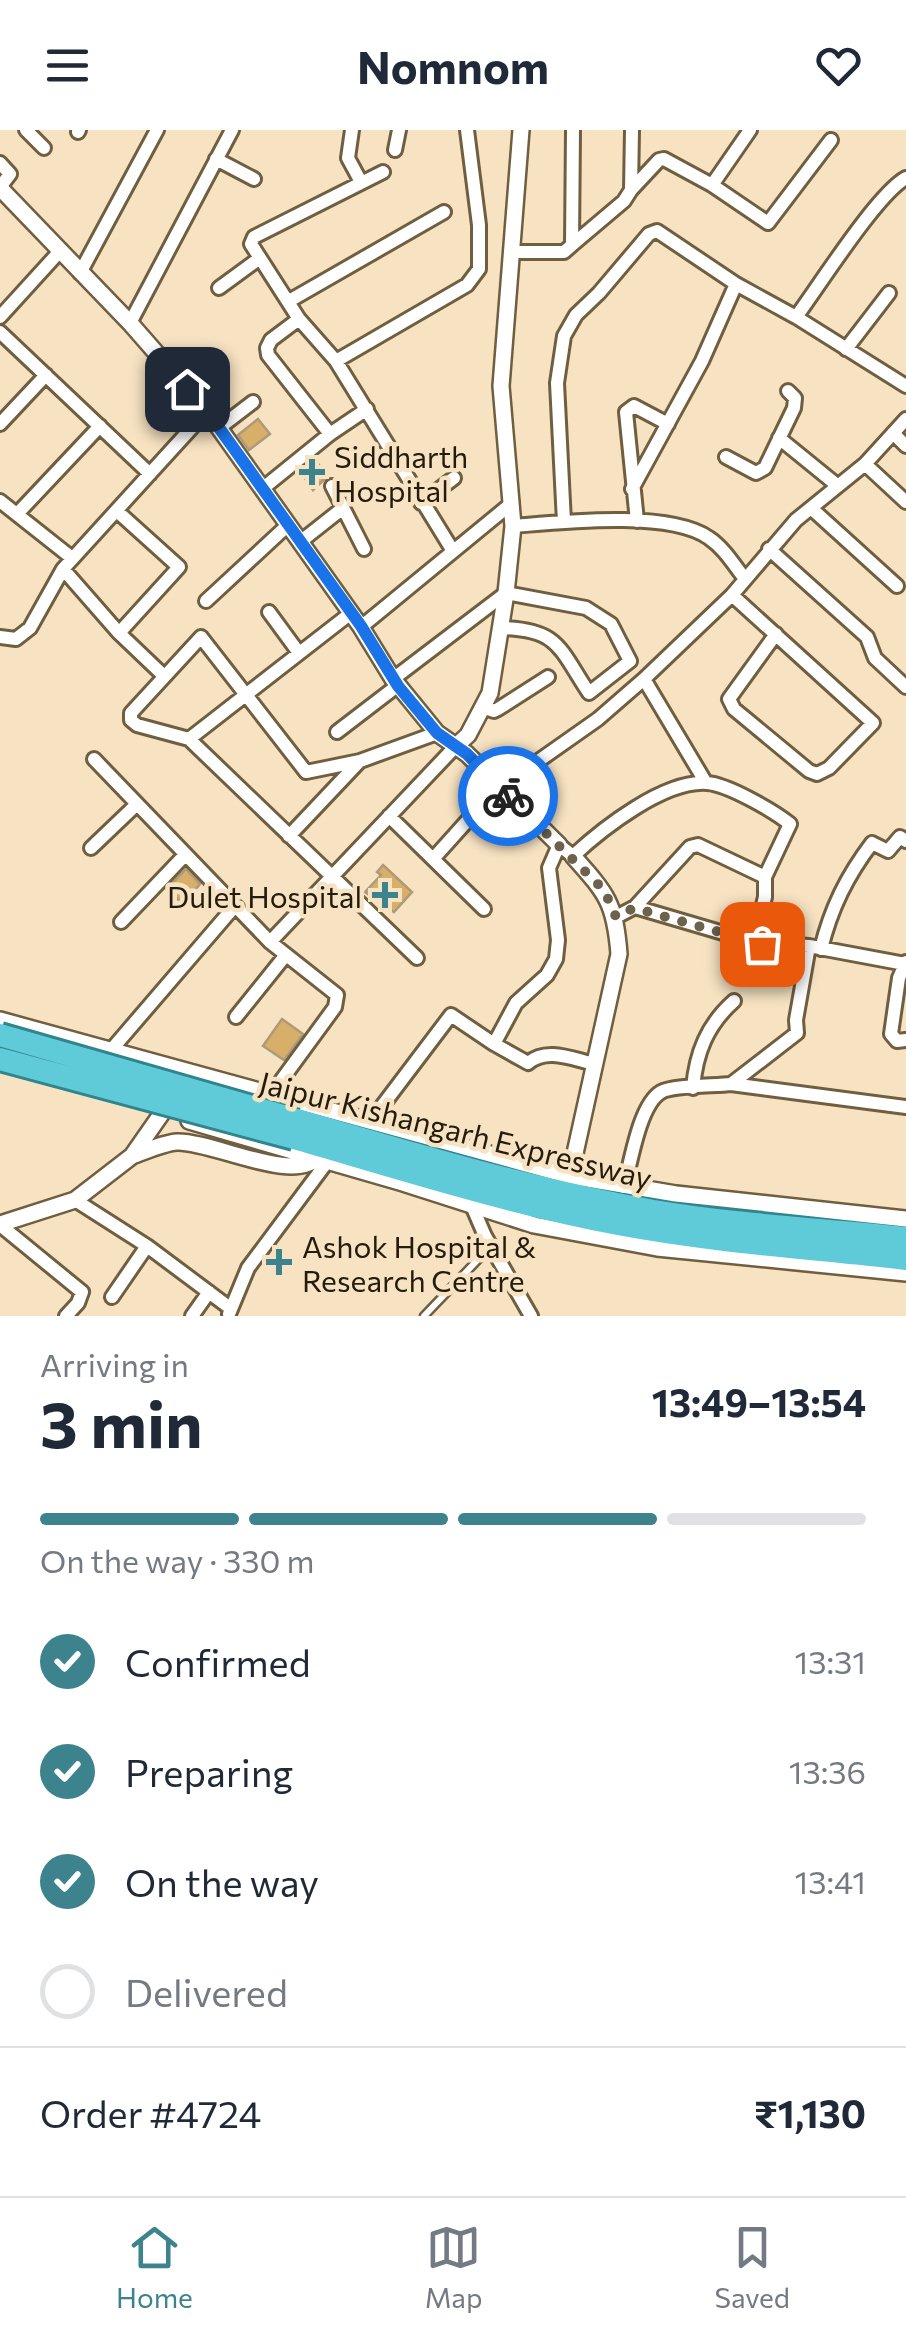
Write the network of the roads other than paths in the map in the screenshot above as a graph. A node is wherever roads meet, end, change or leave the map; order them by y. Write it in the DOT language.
graph roads {
  1 [pos="26,130"];
  2 [pos="157,130"];
  3 [pos="232,130"];
  4 [pos="352,130"];
  5 [pos="399,130"];
  6 [pos="467,130"];
  7 [pos="521,130"];
  8 [pos="573,130"];
  9 [pos="632,130"];
  10 [pos="750,130"];
  11 [pos="831,140"];
  12 [pos="44,148"];
  13 [pos="395,150"];
  14 [pos="216,159"];
  15 [pos="0,163"];
  16 [pos="384,172"];
  17 [pos="906,178"];
  18 [pos="254,179"];
  19 [pos="361,182"];
  20 [pos="712,185"];
  21 [pos="631,190"];
  22 [pos="2,193"];
  23 [pos="444,212"];
  24 [pos="572,245"];
  25 [pos="60,250"];
  26 [pos="512,252"];
  27 [pos="260,258"];
  28 [pos="80,273"];
  29 [pos="736,284"];
  30 [pos="219,288"];
  31 [pos="889,292"];
  32 [pos="289,301"];
  33 [pos="0,316"];
  34 [pos="796,318"];
  35 [pos="300,319"];
  36 [pos="130,323"];
  37 [pos="0,332"];
  38 [pos="846,349"];
  39 [pos="336,361"];
  40 [pos="46,375"];
  41 [pos="906,386"];
  42 [pos="788,391"];
  43 [pos="252,402"];
  44 [pos="367,410"];
  45 [pos="207,411"];
  46 [pos="906,418"];
  47 [pos="0,424"];
  48 [pos="668,424"];
  49 [pos="100,426"];
  50 [pos="219,428"];
  51 [pos="892,433"];
  52 [pos="330,434"];
  53 [pos="780,438"];
  54 [pos="906,446"];
  55 [pos="726,457"];
  56 [pos="865,464"];
  57 [pos="150,474"];
  58 [pos="454,478"];
  59 [pos="332,486"];
  60 [pos="838,486"];
  61 [pos="262,489"];
  62 [pos="632,489"];
  63 [pos="0,501"];
  64 [pos="906,502"];
  65 [pos="421,503"];
  66 [pos="512,503"];
  67 [pos="343,508"];
  68 [pos="812,508"];
  69 [pos="118,512"];
  70 [pos="17,514"];
  71 [pos="637,521"];
  72 [pos="564,522"];
  73 [pos="288,525"];
  74 [pos="513,526"];
  75 [pos="300,542"];
  76 [pos="364,548"];
  77 [pos="769,549"];
  78 [pos="453,552"];
  79 [pos="68,564"];
  80 [pos="745,579"];
  81 [pos="898,586"];
  82 [pos="506,593"];
  83 [pos="732,594"];
  84 [pos="206,600"];
  85 [pos="269,612"];
  86 [pos="356,620"];
  87 [pos="500,628"];
  88 [pos="119,632"];
  89 [pos="776,634"];
  90 [pos="0,636"];
  91 [pos="299,654"];
  92 [pos="163,675"];
  93 [pos="548,677"];
  94 [pos="644,679"];
  95 [pos="395,682"];
  96 [pos="906,687"];
  97 [pos="247,695"];
  98 [pos="482,707"];
  99 [pos="337,732"];
  100 [pos="437,733"];
  101 [pos="189,739"];
  102 [pos="455,747"];
  103 [pos="94,759"];
  104 [pos="360,761"];
  105 [pos="706,783"];
  106 [pos="500,788"];
  107 [pos="136,805"];
  108 [pos="389,816"];
  109 [pos="468,820"];
  110 [pos="289,836"];
  111 [pos="906,841"];
  112 [pos="559,845"];
  113 [pos="90,848"];
  114 [pos="184,856"];
  115 [pos="572,856"];
  116 [pos="433,859"];
  117 [pos="765,877"];
  118 [pos="332,878"];
  119 [pos="234,906"];
  120 [pos="634,908"];
  121 [pos="484,909"];
  122 [pos="616,917"];
  123 [pos="121,922"];
  124 [pos="270,942"];
  125 [pos="754,942"];
  126 [pos="815,947"];
  127 [pos="285,956"];
  128 [pos="417,958"];
  129 [pos="906,963"];
  130 [pos="734,1001"];
  131 [pos="236,1017"];
  132 [pos="0,1020"];
  133 [pos="0,1035"];
  134 [pos="906,1040"];
  135 [pos="494,1044"];
  136 [pos="112,1048"];
  137 [pos="0,1059"];
  138 [pos="595,1064"];
  139 [pos="0,1068"];
  140 [pos="731,1084"];
  141 [pos="693,1088"];
  142 [pos="270,1093"];
  143 [pos="98,1095"];
  144 [pos="906,1107"];
  145 [pos="162,1113"];
  146 [pos="370,1122"];
  147 [pos="295,1129"];
  148 [pos="253,1140"];
  149 [pos="330,1142"];
  150 [pos="132,1156"];
  151 [pos="570,1176"];
  152 [pos="624,1187"];
  153 [pos="75,1200"];
  154 [pos="474,1208"];
  155 [pos="906,1220"];
  156 [pos="0,1224"];
  157 [pos="906,1238"];
  158 [pos="147,1246"];
  159 [pos="491,1246"];
  160 [pos="906,1259"];
  161 [pos="906,1274"];
  162 [pos="209,1292"];
  163 [pos="112,1298"];
  164 [pos="229,1312"];
  165 [pos="66,1316"];
  166 [pos="192,1316"];
  167 [pos="424,1316"];
  168 [pos="531,1316"];
  1 -- 12 [label="street"];
  2 -- 28 [label="street"];
  3 -- 14 [label="street"];
  4 -- 19 [label="street"];
  5 -- 13 [label="street"];
  6 -- 39 [label="street"];
  7 -- 26 [label="street"];
  8 -- 24 [label="street"];
  9 -- 21 [label="street"];
  10 -- 20 [label="street"];
  11 -- 20 [label="street"];
  14 -- 18 [label="street"];
  14 -- 36 [label="street"];
  15 -- 22 [label="street"];
  16 -- 19 [label="street"];
  17 -- 34 [label="street"];
  19 -- 27 [label="street"];
  20 -- 21 [label="street"];
  21 -- 24 [label="street"];
  22 -- 25 [label="street"];
  23 -- 32 [label="street"];
  24 -- 26 [label="street"];
  25 -- 28 [label="street"];
  25 -- 33 [label="street"];
  26 -- 66 [label="street"];
  27 -- 30 [label="street"];
  27 -- 32 [label="street"];
  28 -- 36 [label="street"];
  29 -- 34 [label="street"];
  29 -- 48 [label="street"];
  29 -- 72 [label="street"];
  31 -- 38 [label="street"];
  32 -- 35 [label="street"];
  34 -- 38 [label="street"];
  35 -- 39 [label="street"];
  35 -- 52 [label="street"];
  36 -- 45 [label="street"];
  37 -- 40 [label="street"];
  38 -- 41 [label="street"];
  39 -- 44 [label="street"];
  40 -- 47 [label="street"];
  40 -- 49 [label="street"];
  42 -- 53 [label="street"];
  43 -- 50 [label="street"];
  44 -- 52 [label="street"];
  44 -- 65 [label="street"];
  45 -- 50 [label="street"];
  45 -- 57 [label="street"];
  46 -- 51 [label="street"];
  48 -- 62 [label="street"];
  48 -- 62 [label="street"];
  49 -- 57 [label="street"];
  49 -- 70 [label="street"];
  50 -- 61 [label="street"];
  51 -- 54 [label="street"];
  51 -- 56 [label="street"];
  52 -- 61 [label="street"];
  53 -- 55 [label="street"];
  53 -- 60 [label="street"];
  56 -- 60 [label="street"];
  56 -- 64 [label="street"];
  57 -- 69 [label="street"];
  58 -- 65 [label="street"];
  59 -- 67 [label="street"];
  60 -- 68 [label="street"];
  61 -- 73 [label="street"];
  62 -- 71 [label="street"];
  63 -- 70 [label="street"];
  65 -- 78 [label="street"];
  66 -- 74 [label="street"];
  66 -- 78 [label="street"];
  67 -- 75 [label="street"];
  67 -- 76 [label="street"];
  68 -- 77 [label="street"];
  68 -- 81 [label="street"];
  69 -- 79 [label="street"];
  69 -- 88 [label="street"];
  70 -- 79 [label="street"];
  71 -- 72 [label="street"];
  71 -- 80 [label="street"];
  72 -- 74 [label="street"];
  73 -- 75 [label="street"];
  73 -- 84 [label="street"];
  74 -- 82 [label="street"];
  75 -- 86 [label="street"];
  77 -- 80 [label="street"];
  77 -- 96 [label="street"];
  78 -- 86 [label="street"];
  79 -- 88 [label="street"];
  79 -- 90 [label="street"];
  80 -- 83 [label="street"];
  82 -- 87 [label="street"];
  82 -- 87 [label="street"];
  82 -- 95 [label="street"];
  83 -- 89 [label="street"];
  83 -- 94 [label="street"];
  85 -- 91 [label="street"];
  86 -- 91 [label="street"];
  86 -- 95 [label="street"];
  87 -- 98 [label="street"];
  88 -- 92 [label="street"];
  89 -- 89 [label="street"];
  91 -- 97 [label="street"];
  92 -- 97 [label="street"];
  92 -- 101 [label="street"];
  93 -- 98 [label="street"];
  94 -- 105 [label="street"];
  94 -- 106 [label="street"];
  95 -- 99 [label="street"];
  95 -- 100 [label="street"];
  97 -- 101 [label="street"];
  97 -- 104 [label="street"];
  98 -- 102 [label="street"];
  100 -- 102 [label="street"];
  100 -- 104 [label="street"];
  101 -- 110 [label="street"];
  102 -- 106 [label="street"];
  102 -- 108 [label="street"];
  103 -- 107 [label="street"];
  104 -- 110 [label="street"];
  105 -- 115 [label="street"];
  105 -- 117 [label="street"];
  106 -- 112 [label="street"];
  107 -- 113 [label="street"];
  107 -- 114 [label="street"];
  108 -- 116 [label="street"];
  108 -- 118 [label="street"];
  109 -- 116 [label="street"];
  110 -- 118 [label="street"];
  111 -- 126 [label="street"];
  112 -- 115 [label="street"];
  112 -- 135 [label="street"];
  114 -- 119 [label="street"];
  114 -- 123 [label="street"];
  115 -- 122 [label="street"];
  116 -- 121 [label="street"];
  117 -- 120 [label="street"];
  117 -- 125 [label="street"];
  118 -- 124 [label="street"];
  118 -- 128 [label="street"];
  119 -- 124 [label="street"];
  119 -- 136 [label="street"];
  120 -- 122 [label="street"];
  120 -- 125 [label="street"];
  122 -- 138 [label="street"];
  124 -- 127 [label="street"];
  125 -- 126 [label="street"];
  126 -- 129 [label="street"];
  126 -- 140 [label="street"];
  127 -- 131 [label="street"];
  127 -- 142 [label="street"];
  129 -- 134 [label="street"];
  130 -- 141 [label="street"];
  132 -- 136 [label="street"];
  133 -- 147 [label="highway, Jaipur Kishangarh Expressway, bridge"];
  135 -- 138 [label="street"];
  135 -- 146 [label="street"];
  136 -- 142 [label="street"];
  136 -- 143 [label="street"];
  137 -- 147 [label="highway, Jaipur Kishangarh Expressway, bridge"];
  138 -- 151 [label="street"];
  139 -- 143 [label="street"];
  140 -- 141 [label="street"];
  140 -- 144 [label="street"];
  141 -- 152 [label="street"];
  142 -- 148 [label="street"];
  142 -- 149 [label="street"];
  143 -- 145 [label="street"];
  145 -- 148 [label="street"];
  145 -- 150 [label="street"];
  146 -- 149 [label="street"];
  146 -- 151 [label="street"];
  147 -- 149 [label="highway, Jaipur Kishangarh Expressway"];
  148 -- 149 [label="street"];
  149 -- 150 [label="street"];
  149 -- 154 [label="street"];
  149 -- 157 [label="highway, Jaipur Kishangarh Expressway"];
  149 -- 160 [label="highway, Jaipur Kishangarh Expressway"];
  149 -- 164 [label="street"];
  150 -- 153 [label="street"];
  151 -- 152 [label="street"];
  152 -- 155 [label="street"];
  153 -- 156 [label="street"];
  153 -- 158 [label="street"];
  154 -- 159 [label="street"];
  154 -- 161 [label="street"];
  156 -- 165 [label="street"];
  158 -- 162 [label="street"];
  158 -- 163 [label="street"];
  159 -- 167 [label="lane"];
  159 -- 168 [label="street"];
  162 -- 164 [label="street"];
  162 -- 166 [label="street"];
}
